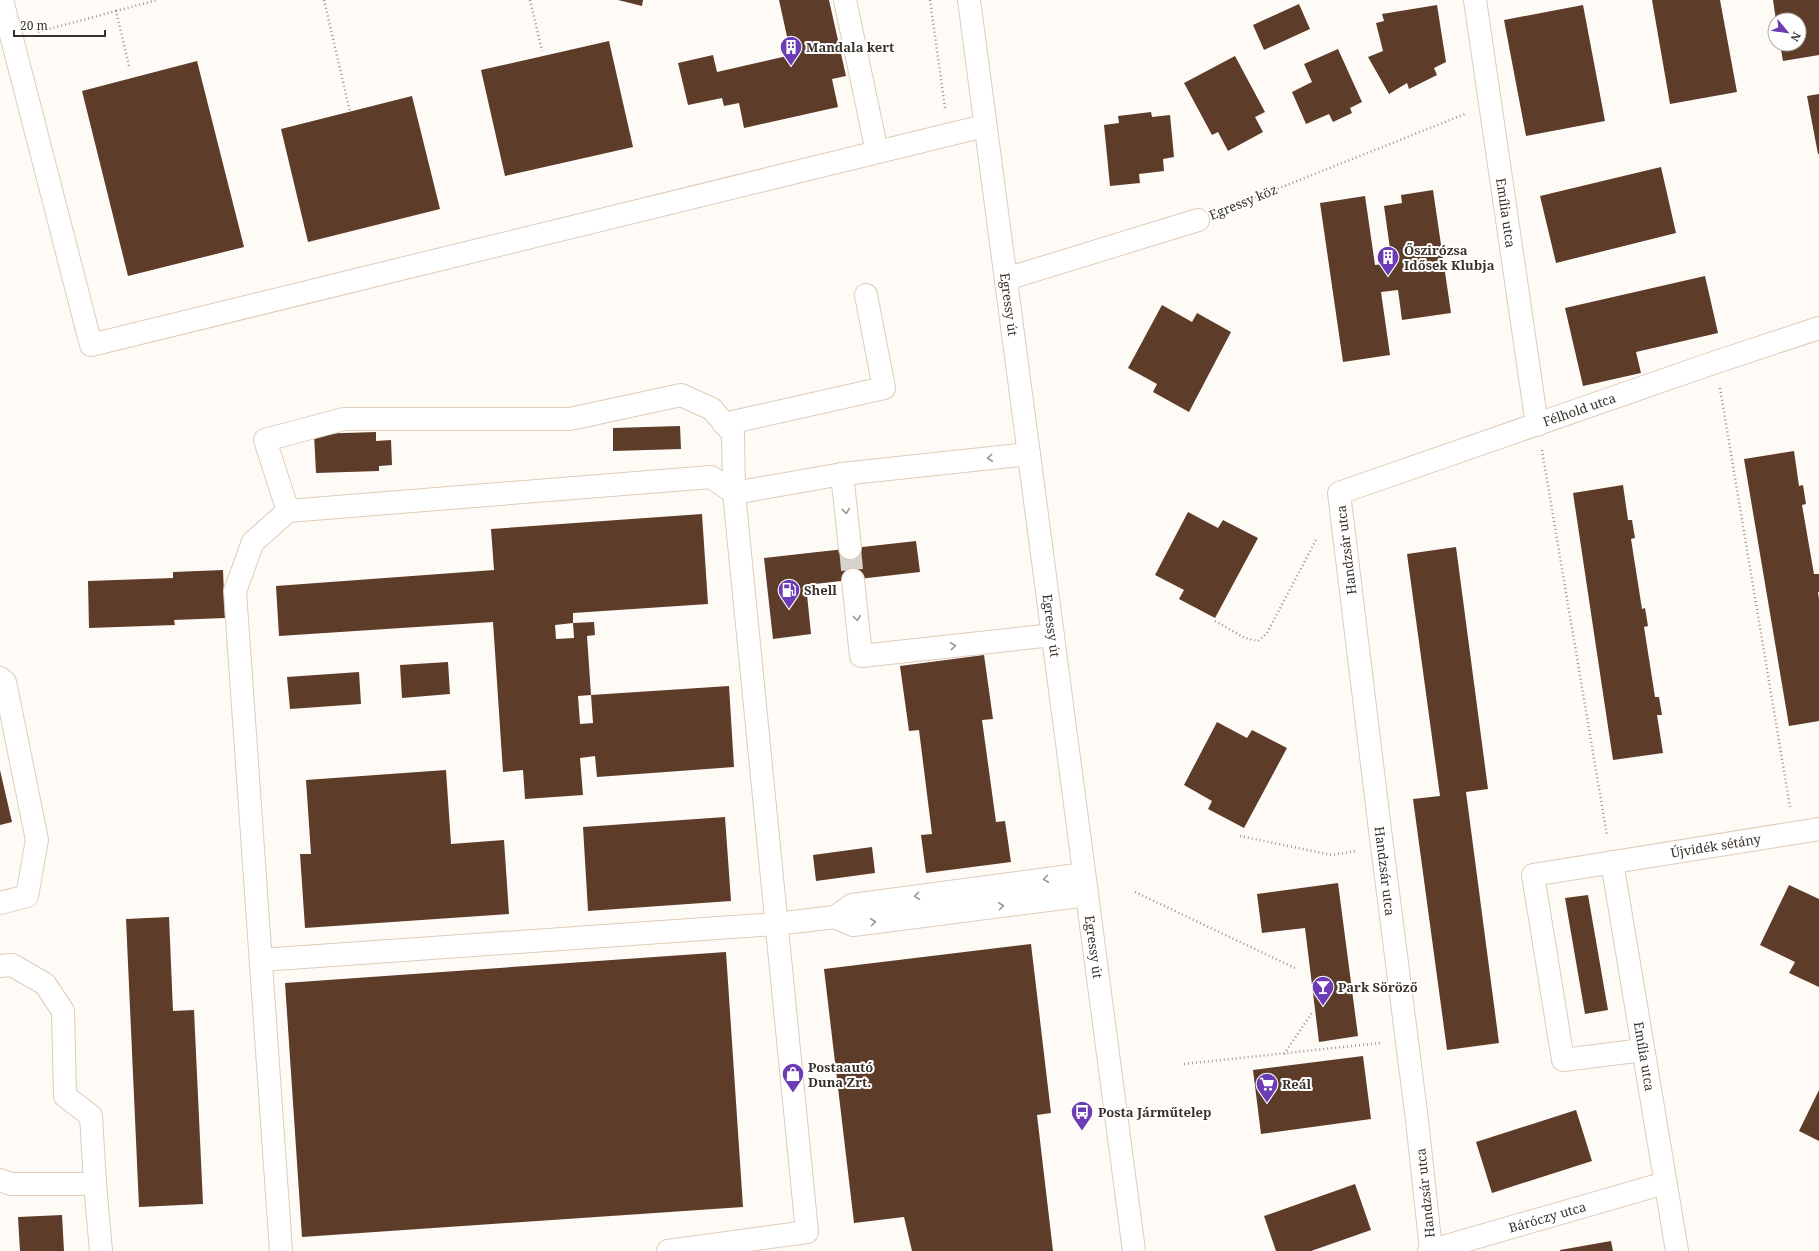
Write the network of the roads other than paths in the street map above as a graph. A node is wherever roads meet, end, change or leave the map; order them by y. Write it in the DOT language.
graph roads {
  1 [pos="2,0"];
  2 [pos="845,0"];
  3 [pos="969,0"];
  4 [pos="1475,0"];
  5 [pos="984,126"];
  6 [pos="877,152"];
  7 [pos="1198,220"];
  8 [pos="1006,279"];
  9 [pos="866,295"];
  10 [pos="1819,328"];
  11 [pos="724,424"];
  12 [pos="1537,425"];
  13 [pos="1029,454"];
  14 [pos="842,474"];
  15 [pos="734,493"];
  16 [pos="1339,493"];
  17 [pos="288,511"];
  18 [pos="850,548"];
  19 [pos="853,580"];
  20 [pos="1053,635"];
  21 [pos="0,678"];
  22 [pos="1819,829"];
  23 [pos="1612,862"];
  24 [pos="1086,884"];
  25 [pos="0,903"];
  26 [pos="776,924"];
  27 [pos="261,960"];
  28 [pos="0,966"];
  29 [pos="1643,1050"];
  30 [pos="0,1180"];
  31 [pos="1665,1183"];
  32 [pos="95,1184"];
  33 [pos="1430,1250"];
  34 [pos="101,1251"];
  35 [pos="281,1251"];
  36 [pos="668,1251"];
  37 [pos="1134,1251"];
  38 [pos="1677,1251"];
  1 -- 6 [label="street"];
  2 -- 6 [label="street"];
  3 -- 5 [label="street, Egressy út"];
  4 -- 12 [label="street, Emília utca"];
  5 -- 6 [label="street"];
  5 -- 8 [label="street, Egressy út"];
  7 -- 8 [label="street, Egressy köz"];
  8 -- 13 [label="street, Egressy út"];
  9 -- 11 [label="street"];
  10 -- 12 [label="street, Félhold utca"];
  11 -- 15 [label="street"];
  11 -- 17 [label="street"];
  12 -- 16 [label="street, Félhold utca"];
  13 -- 14 [label="street, one-way"];
  13 -- 20 [label="street, Egressy út"];
  14 -- 15 [label="street"];
  14 -- 18 [label="street, one-way"];
  15 -- 17 [label="street"];
  15 -- 26 [label="street"];
  16 -- 33 [label="street, Handzsár utca"];
  17 -- 27 [label="street"];
  19 -- 20 [label="street, one-way"];
  20 -- 24 [label="street, Egressy út"];
  21 -- 25 [label="street"];
  22 -- 23 [label="street, Újvidék sétány"];
  23 -- 29 [label="street, Emília utca"];
  23 -- 29 [label="street, Újvidék sétány"];
  24 -- 26 [label="street"];
  24 -- 37 [label="street, Egressy út"];
  26 -- 27 [label="street"];
  26 -- 36 [label="street"];
  27 -- 35 [label="street"];
  28 -- 32 [label="street"];
  29 -- 31 [label="street, Emília utca"];
  30 -- 32 [label="street"];
  31 -- 33 [label="street, Báróczy utca"];
  31 -- 38 [label="street, Emília utca"];
  32 -- 34 [label="street"];
}
